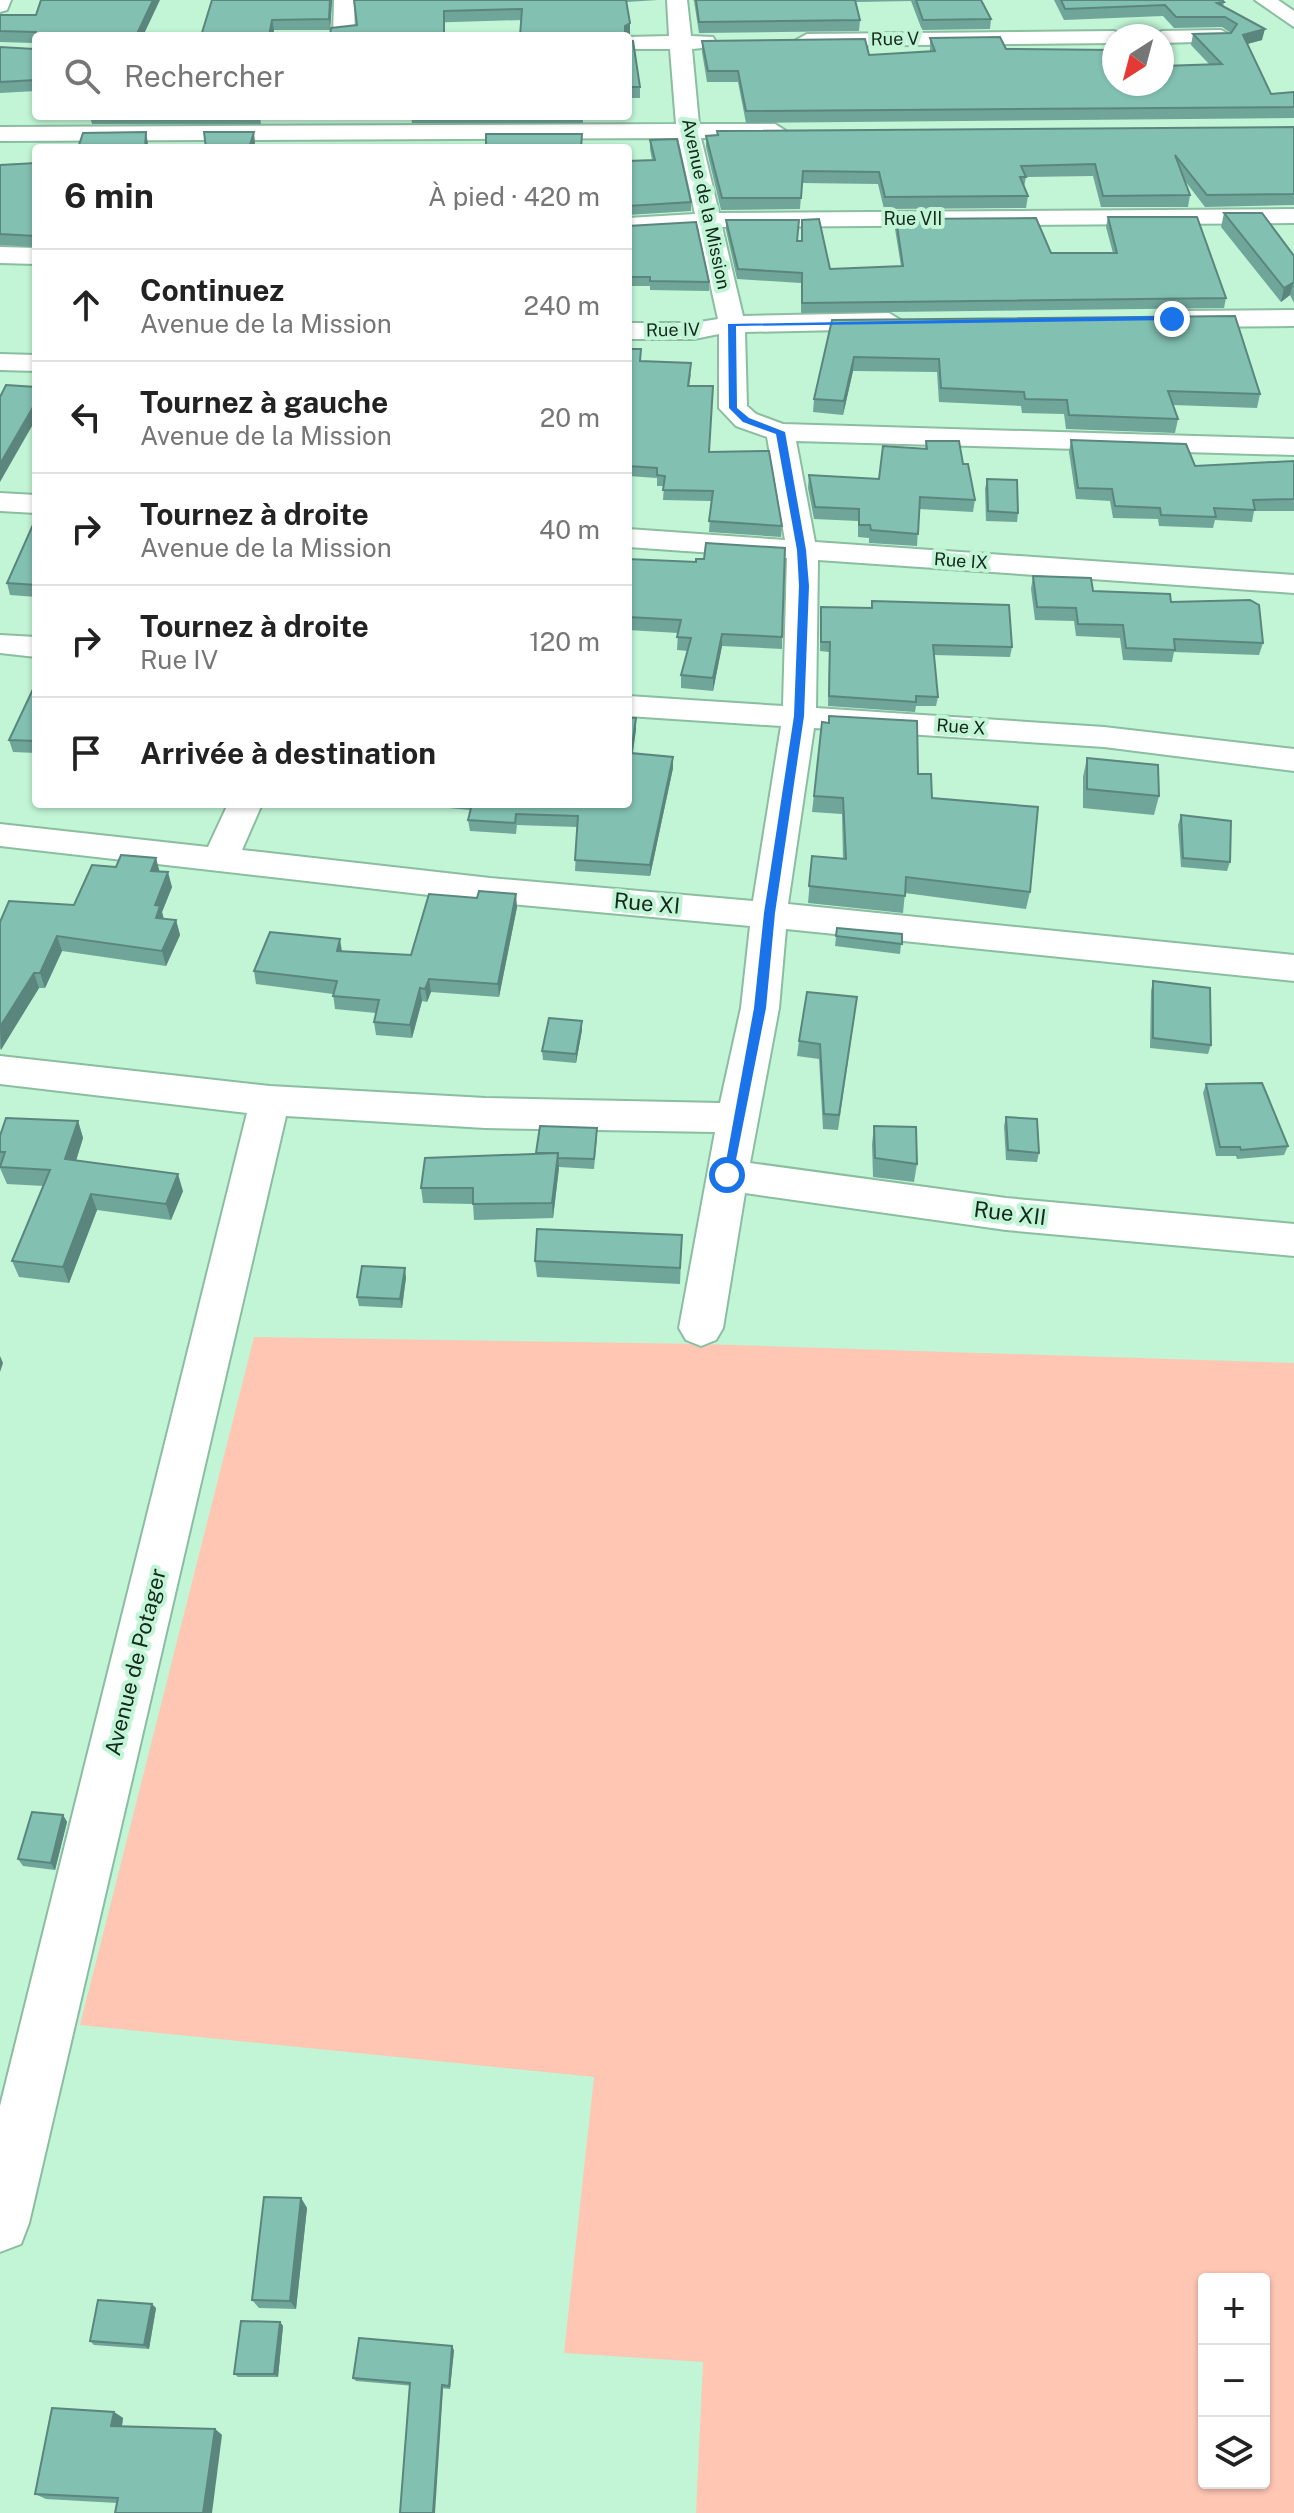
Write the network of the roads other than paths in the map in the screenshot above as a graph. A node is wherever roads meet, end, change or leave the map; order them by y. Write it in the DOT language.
graph roads {
  1 [pos="1,0"];
  2 [pos="344,0"];
  3 [pos="677,0"];
  4 [pos="1265,0"];
  5 [pos="0,6"];
  6 [pos="1294,21"];
  7 [pos="344,32"];
  8 [pos="1221,36"];
  9 [pos="1102,37"];
  10 [pos="1174,37"];
  11 [pos="725,41"];
  12 [pos="788,41"];
  13 [pos="679,42"];
  14 [pos="632,43"];
  15 [pos="800,131"];
  16 [pos="688,132"];
  17 [pos="0,134"];
  18 [pos="347,142"];
  19 [pos="1294,216"];
  20 [pos="710,220"];
  21 [pos="632,225"];
  22 [pos="0,255"];
  23 [pos="32,256"];
  24 [pos="1294,318"];
  25 [pos="1157,319"];
  26 [pos="919,321"];
  27 [pos="732,324"];
  28 [pos="632,331"];
  29 [pos="0,362"];
  30 [pos="32,363"];
  31 [pos="780,432"];
  32 [pos="1294,447"];
  33 [pos="0,502"];
  34 [pos="32,504"];
  35 [pos="632,538"];
  36 [pos="802,550"];
  37 [pos="1294,584"];
  38 [pos="0,644"];
  39 [pos="32,647"];
  40 [pos="632,706"];
  41 [pos="799,716"];
  42 [pos="1294,760"];
  43 [pos="243,808"];
  44 [pos="0,835"];
  45 [pos="221,858"];
  46 [pos="769,913"];
  47 [pos="1294,968"];
  48 [pos="0,1070"];
  49 [pos="270,1101"];
  50 [pos="737,1118"];
  51 [pos="727,1175"];
  52 [pos="1294,1240"];
  53 [pos="701,1328"];
  54 [pos="0,2223"];
  1 -- 5 [label="street"];
  2 -- 7 [label="street"];
  3 -- 13 [label="street, Avenue de la Mission"];
  4 -- 6 [label="street"];
  8 -- 10 [label="street"];
  9 -- 12 [label="street, Rue V"];
  11 -- 13 [label="street"];
  13 -- 14 [label="street"];
  13 -- 16 [label="street, Avenue de la Mission"];
  15 -- 16 [label="street"];
  16 -- 18 [label="street"];
  16 -- 20 [label="street, Avenue de la Mission"];
  17 -- 18 [label="street"];
  19 -- 20 [label="street, Rue VII"];
  20 -- 21 [label="street, Rue VII"];
  20 -- 27 [label="street, Avenue de la Mission"];
  22 -- 23 [label="street"];
  24 -- 25 [label="street"];
  26 -- 27 [label="street, Rue IV"];
  27 -- 28 [label="street, Rue IV"];
  27 -- 31 [label="street, Avenue de la Mission"];
  29 -- 30 [label="street"];
  31 -- 32 [label="street"];
  31 -- 36 [label="street"];
  33 -- 34 [label="street"];
  35 -- 36 [label="street, Rue IX"];
  36 -- 37 [label="street, Rue IX"];
  36 -- 41 [label="street"];
  38 -- 39 [label="street"];
  40 -- 41 [label="street, Rue X"];
  41 -- 42 [label="street, Rue X"];
  41 -- 46 [label="street"];
  43 -- 45 [label="street"];
  44 -- 45 [label="street, Rue XI"];
  45 -- 46 [label="street, Rue XI"];
  46 -- 47 [label="street, Rue XI"];
  46 -- 50 [label="street"];
  48 -- 49 [label="street"];
  49 -- 50 [label="street"];
  49 -- 54 [label="street, Avenue de Potager"];
  50 -- 51 [label="street"];
  51 -- 52 [label="street, Rue XII"];
  51 -- 53 [label="street"];
}
